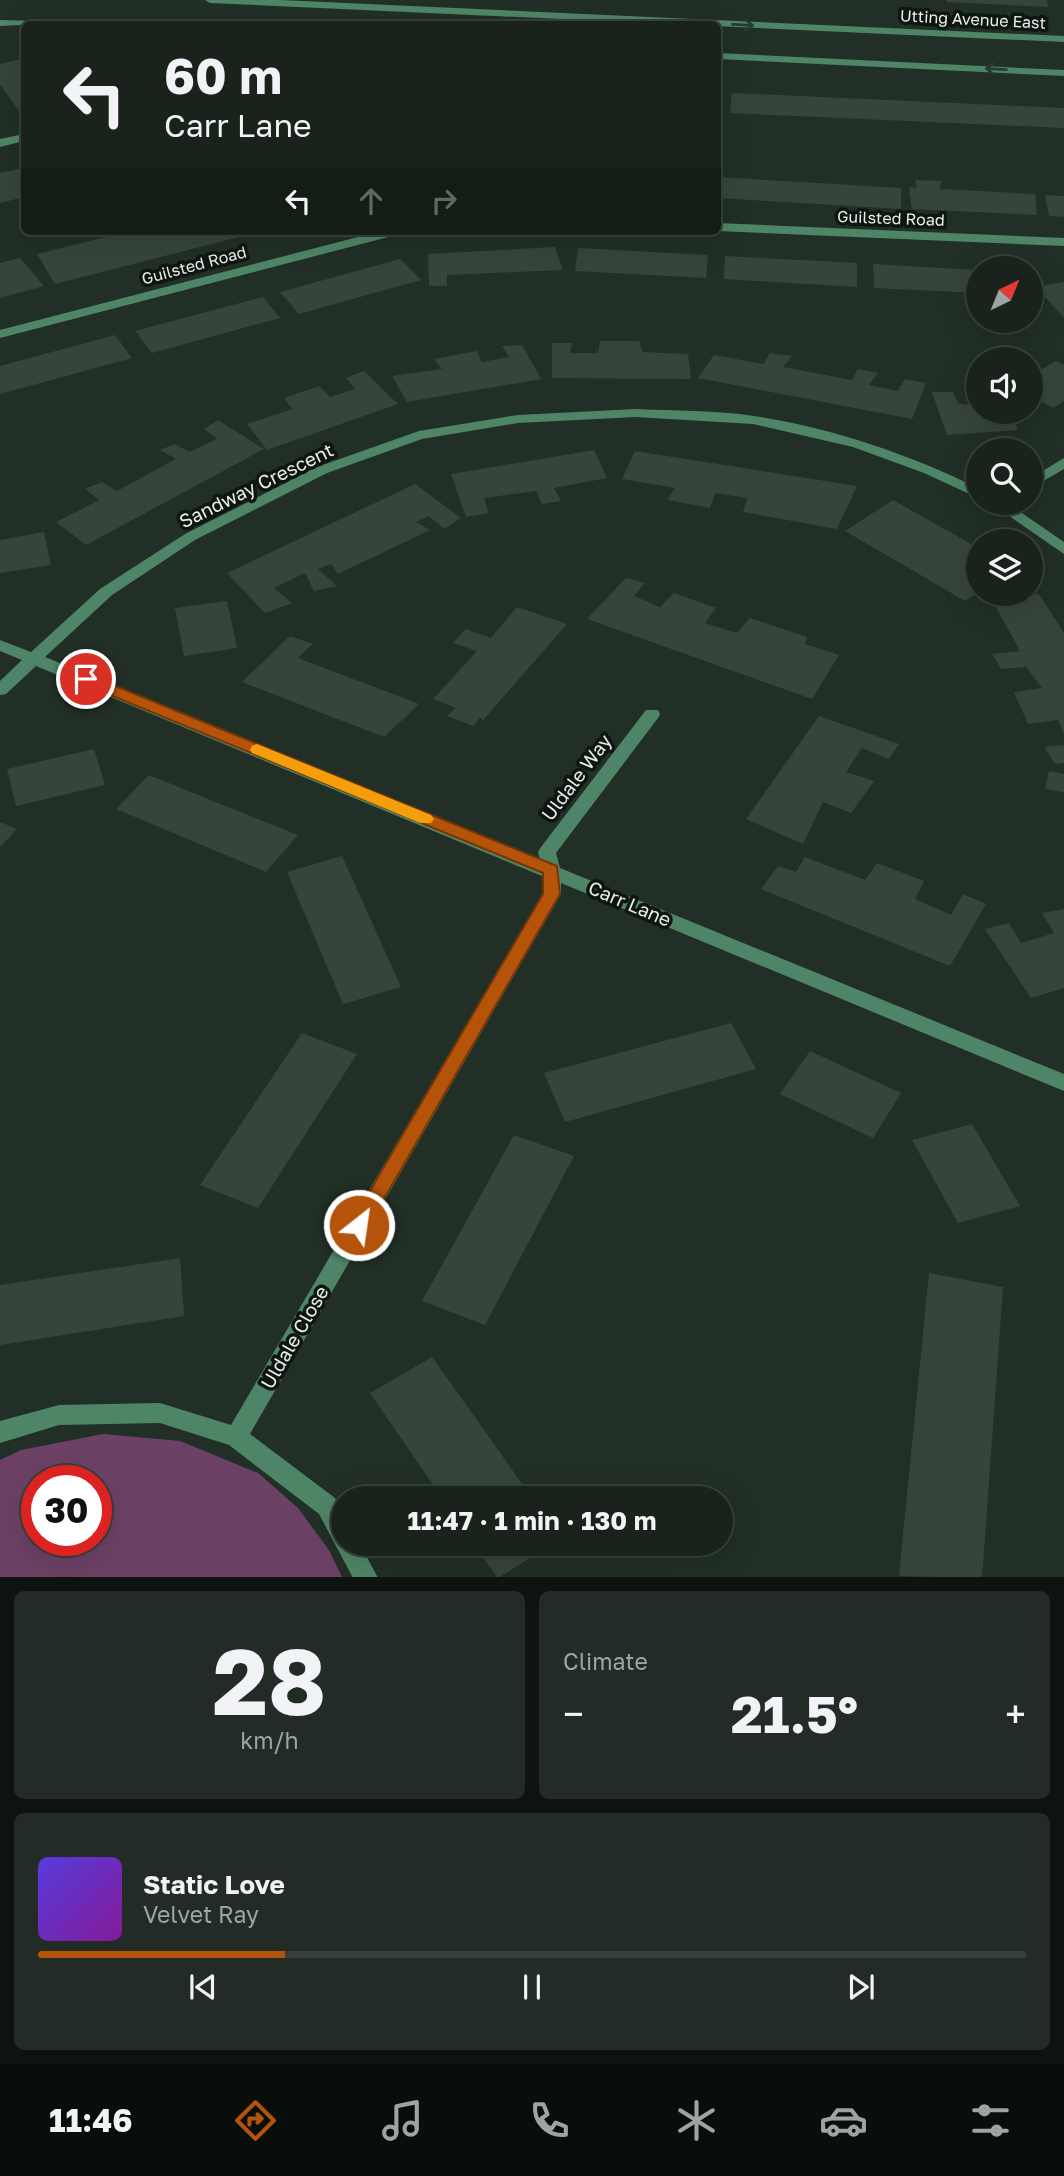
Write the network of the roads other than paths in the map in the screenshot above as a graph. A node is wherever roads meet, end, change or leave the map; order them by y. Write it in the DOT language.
graph roads {
  1 [pos="210,0"];
  2 [pos="670,21"];
  3 [pos="0,23"];
  4 [pos="721,23"];
  5 [pos="21,24"];
  6 [pos="1064,39"];
  7 [pos="721,56"];
  8 [pos="1064,73"];
  9 [pos="21,139"];
  10 [pos="0,143"];
  11 [pos="721,227"];
  12 [pos="381,235"];
  13 [pos="1064,242"];
  14 [pos="0,334"];
  15 [pos="1064,462"];
  16 [pos="1043,476"];
  17 [pos="966,488"];
  18 [pos="1016,515"];
  19 [pos="1064,549"];
  20 [pos="0,645"];
  21 [pos="34,658"];
  22 [pos="0,690"];
  23 [pos="652,713"];
  24 [pos="551,870"];
  25 [pos="1064,1083"];
  26 [pos="0,1432"];
  27 [pos="236,1437"];
  28 [pos="331,1514"];
  29 [pos="354,1556"];
  30 [pos="366,1577"];
  1 -- 2 [label="street, Utting Avenue East, one-way"];
  3 -- 5 [label="street"];
  4 -- 6 [label="street, Utting Avenue East, one-way"];
  8 -- 7 [label="street, one-way"];
  9 -- 10 [label="street"];
  11 -- 13 [label="street, Guilsted Road"];
  12 -- 14 [label="street, Guilsted Road"];
  15 -- 16 [label="street"];
  17 -- 21 [label="street, Sandway Crescent"];
  18 -- 19 [label="street"];
  20 -- 21 [label="street, Carr Lane"];
  21 -- 22 [label="street, Sandway Crescent"];
  21 -- 24 [label="street, Carr Lane"];
  23 -- 24 [label="street, Uldale Way"];
  24 -- 25 [label="street, Carr Lane"];
  24 -- 27 [label="street, Uldale Close"];
  26 -- 27 [label="street"];
  27 -- 28 [label="street"];
  29 -- 30 [label="street"];
}
